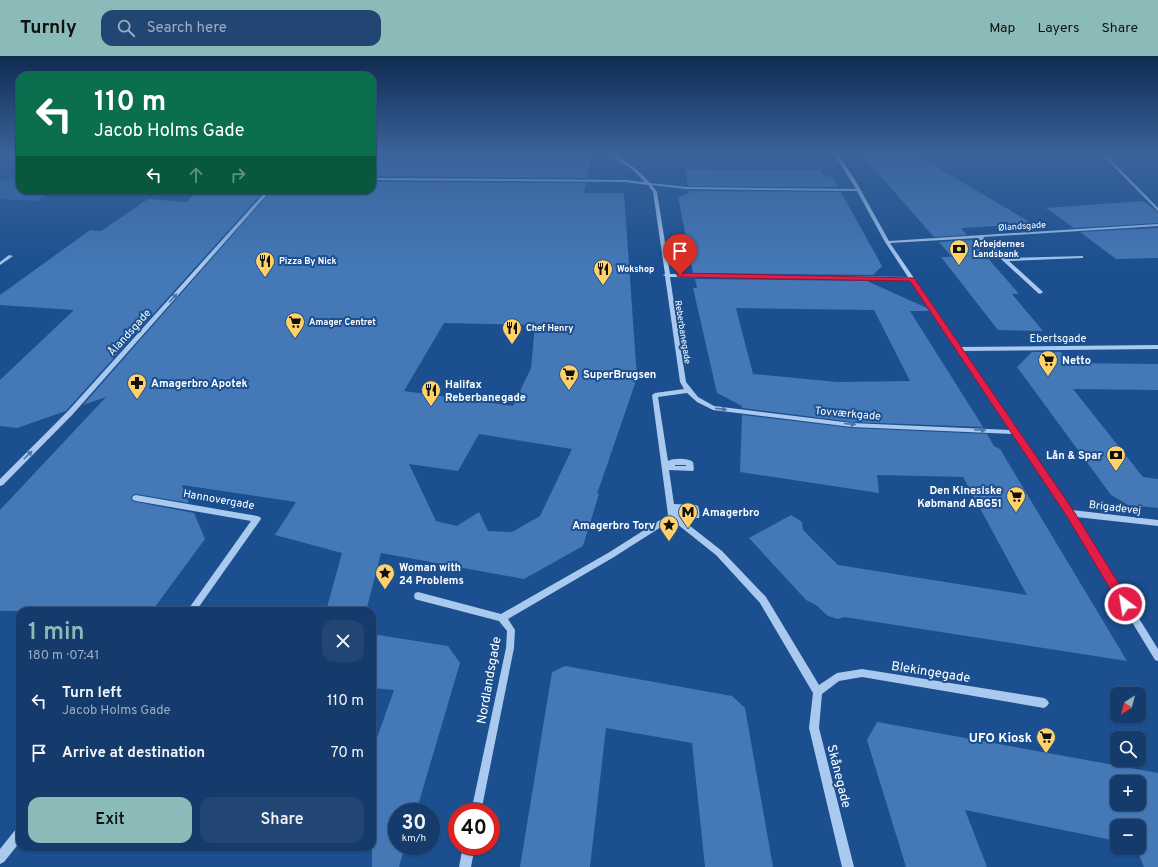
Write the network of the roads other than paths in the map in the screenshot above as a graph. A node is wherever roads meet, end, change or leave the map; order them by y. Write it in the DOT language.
graph roads {
  1 [pos="655,192"];
  2 [pos="859,192"];
  3 [pos="1140,192"];
  4 [pos="265,194"];
  5 [pos="1158,210"];
  6 [pos="1158,226"];
  7 [pos="979,236"];
  8 [pos="887,242"];
  9 [pos="11,256"];
  10 [pos="1081,257"];
  11 [pos="1005,260"];
  12 [pos="0,264"];
  13 [pos="666,275"];
  14 [pos="912,280"];
  15 [pos="1040,292"];
  16 [pos="1158,348"];
  17 [pos="959,349"];
  18 [pos="688,391"];
  19 [pos="1014,432"];
  20 [pos="0,483"];
  21 [pos="136,498"];
  22 [pos="1070,513"];
  23 [pos="674,515"];
  24 [pos="1158,523"];
  25 [pos="418,596"];
  26 [pos="194,607"];
  27 [pos="502,618"];
  28 [pos="1158,657"];
  29 [pos="818,692"];
  30 [pos="1044,703"];
  31 [pos="478,803"];
  32 [pos="16,838"];
  33 [pos="467,855"];
  34 [pos="0,858"];
  35 [pos="465,867"];
  36 [pos="848,867"];
  1 -- 13 [label="street, Reberbanegade"];
  2 -- 8 [label="street"];
  3 -- 5 [label="street"];
  20 -- 4 [label="street, Ålandsgade, one-way"];
  6 -- 7 [label="street, Ølandsgade"];
  7 -- 8 [label="street, Ølandsgade"];
  7 -- 11 [label="street"];
  8 -- 14 [label="street"];
  9 -- 12 [label="street"];
  10 -- 11 [label="street"];
  11 -- 15 [label="street"];
  13 -- 14 [label="street"];
  13 -- 18 [label="street, Reberbanegade"];
  14 -- 17 [label="street"];
  16 -- 17 [label="street, Ebertsgade"];
  17 -- 19 [label="street"];
  18 -- 19 [label="street, Tovværkgade, one-way"];
  18 -- 23 [label="street"];
  19 -- 22 [label="street"];
  21 -- 26 [label="street, Hannovergade"];
  22 -- 24 [label="street, Brigadevej"];
  22 -- 28 [label="street"];
  23 -- 27 [label="street"];
  23 -- 29 [label="street"];
  25 -- 27 [label="street"];
  27 -- 31 [label="street, Nordlandsgade"];
  29 -- 30 [label="street, Blekingegade"];
  29 -- 36 [label="street, Skånegade"];
  32 -- 34 [label="street"];
  33 -- 35 [label="street"];
}
